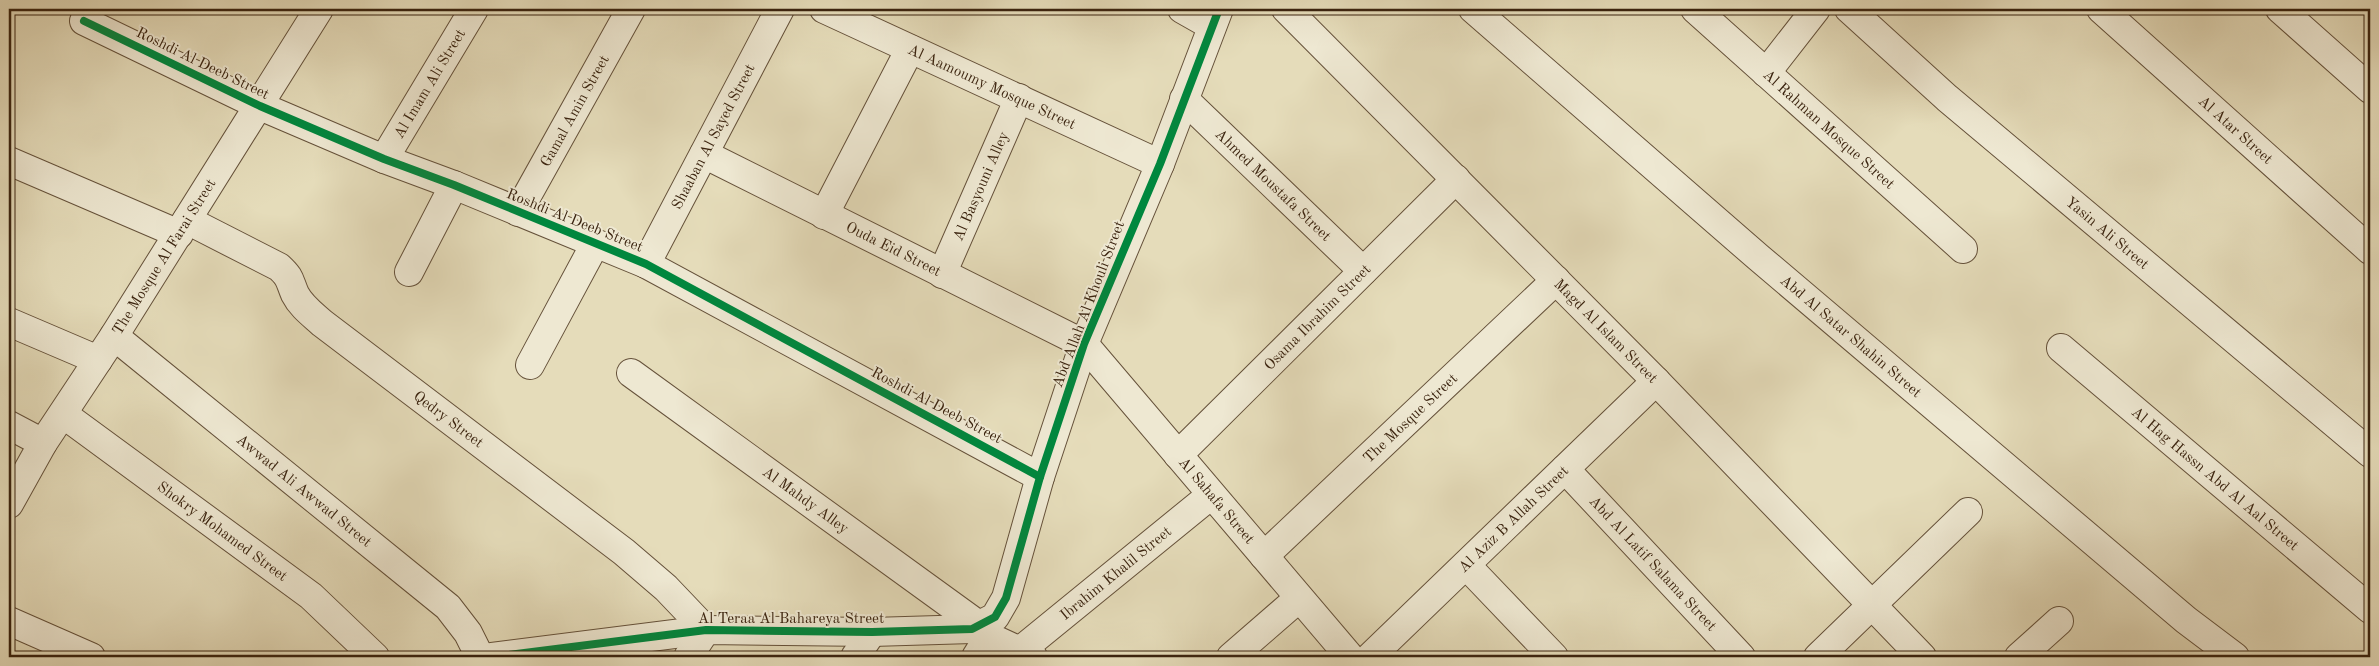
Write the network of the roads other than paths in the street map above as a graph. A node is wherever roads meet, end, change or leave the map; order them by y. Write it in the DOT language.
graph roads {
  1 [pos="319,9"];
  2 [pos="474,9"];
  3 [pos="631,9"];
  4 [pos="780,9"];
  5 [pos="824,9"];
  6 [pos="1182,9"];
  7 [pos="1286,9"];
  8 [pos="1472,9"];
  9 [pos="1695,9"];
  10 [pos="1816,9"];
  11 [pos="1849,9"];
  12 [pos="2101,9"];
  13 [pos="2280,9"];
  14 [pos="1215,18"];
  15 [pos="84,22"];
  16 [pos="910,49"];
  17 [pos="1766,73"];
  18 [pos="2370,89"];
  19 [pos="1019,98"];
  20 [pos="1184,99"];
  21 [pos="260,106"];
  22 [pos="704,154"];
  23 [pos="384,159"];
  24 [pos="9,161"];
  25 [pos="1160,164"];
  26 [pos="1456,179"];
  27 [pos="454,185"];
  28 [pos="518,212"];
  29 [pos="824,215"];
  30 [pos="183,227"];
  31 [pos="595,244"];
  32 [pos="1963,249"];
  33 [pos="2370,250"];
  34 [pos="646,264"];
  35 [pos="1363,271"];
  36 [pos="409,272"];
  37 [pos="942,274"];
  38 [pos="1556,280"];
  39 [pos="9,322"];
  40 [pos="114,336"];
  41 [pos="1084,344"];
  42 [pos="2061,348"];
  43 [pos="98,360"];
  44 [pos="530,365"];
  45 [pos="631,373"];
  46 [pos="1656,381"];
  47 [pos="63,414"];
  48 [pos="9,425"];
  49 [pos="43,443"];
  50 [pos="2370,453"];
  51 [pos="1178,455"];
  52 [pos="1565,469"];
  53 [pos="1040,477"];
  54 [pos="1211,495"];
  55 [pos="9,504"];
  56 [pos="1968,512"];
  57 [pos="1264,556"];
  58 [pos="1466,565"];
  59 [pos="1299,598"];
  60 [pos="1872,605"];
  61 [pos="2370,609"];
  62 [pos="2059,620"];
  63 [pos="12,629"];
  64 [pos="706,630"];
  65 [pos="872,632"];
  66 [pos="979,637"];
  67 [pos="1027,653"];
  68 [pos="91,657"];
  69 [pos="375,657"];
  70 [pos="480,657"];
  71 [pos="492,657"];
  72 [pos="688,657"];
  73 [pos="855,657"];
  74 [pos="1231,657"];
  75 [pos="1350,657"];
  76 [pos="1370,657"];
  77 [pos="1554,657"];
  78 [pos="1741,657"];
  79 [pos="1818,657"];
  80 [pos="1922,657"];
  81 [pos="2019,657"];
  82 [pos="2235,657"];
  1 -- 21 [label="street, The Mosque Al Farai Street"];
  2 -- 23 [label="street, Al Imam Ali Street"];
  3 -- 28 [label="street, Gamal Amin Street"];
  4 -- 22 [label="street, Shaaban Al Sayed Street"];
  5 -- 16 [label="street, Al Aamoumy Mosque Street"];
  6 -- 14 [label="street"];
  7 -- 26 [label="street, Magd Al Islam Street"];
  8 -- 82 [label="street, Abd Al Satar Shahin Street"];
  9 -- 17 [label="street, Al Rahman Mosque Street"];
  10 -- 17 [label="street"];
  11 -- 50 [label="street, Yasin Ali Street"];
  12 -- 33 [label="street, Al Atar Street"];
  13 -- 18 [label="street"];
  14 -- 20 [label="street, Abd Allah Al Khouli Street"];
  15 -- 21 [label="street, Roshdi Al Deeb Street"];
  16 -- 19 [label="street, Al Aamoumy Mosque Street"];
  16 -- 29 [label="street"];
  17 -- 32 [label="street, Al Rahman Mosque Street"];
  19 -- 25 [label="street, Al Aamoumy Mosque Street"];
  19 -- 37 [label="street, Al Basyouni Alley"];
  20 -- 25 [label="street, Abd Allah Al Khouli Street"];
  20 -- 35 [label="street, Ahmed Moustafa Street"];
  21 -- 23 [label="street, Roshdi Al Deeb Street"];
  21 -- 30 [label="street, The Mosque Al Farai Street"];
  22 -- 29 [label="street, Ouda Eid Street"];
  22 -- 34 [label="street, Shaaban Al Sayed Street"];
  23 -- 27 [label="street, Roshdi Al Deeb Street"];
  24 -- 30 [label="street, Qedry Street"];
  25 -- 41 [label="street, Abd Allah Al Khouli Street"];
  26 -- 35 [label="street, Osama Ibrahim Street"];
  26 -- 38 [label="street, Magd Al Islam Street"];
  27 -- 28 [label="street, Roshdi Al Deeb Street"];
  27 -- 36 [label="street"];
  28 -- 31 [label="street, Roshdi Al Deeb Street"];
  29 -- 37 [label="street, Ouda Eid Street"];
  30 -- 40 [label="street, The Mosque Al Farai Street"];
  30 -- 64 [label="street, Qedry Street"];
  31 -- 34 [label="street, Roshdi Al Deeb Street"];
  31 -- 44 [label="street"];
  34 -- 53 [label="street, Roshdi Al Deeb Street"];
  35 -- 51 [label="street, Osama Ibrahim Street"];
  37 -- 41 [label="street, Ouda Eid Street"];
  38 -- 46 [label="street, Magd Al Islam Street"];
  38 -- 57 [label="street, The Mosque Street"];
  39 -- 43 [label="street"];
  40 -- 43 [label="street, The Mosque Al Farai Street"];
  40 -- 70 [label="street, Awwad Ali Awwad Street"];
  41 -- 51 [label="street, Al Sahafa Street"];
  41 -- 53 [label="street, Abd Allah Al Khouli Street"];
  42 -- 61 [label="street, Al Hag Hassn Abd Al Aal Street"];
  43 -- 47 [label="street, The Mosque Al Farai Street"];
  45 -- 66 [label="street, Al Mahdy Alley"];
  46 -- 52 [label="street, Al Aziz B Allah Street"];
  46 -- 60 [label="street, Magd Al Islam Street"];
  47 -- 49 [label="street, The Mosque Al Farai Street"];
  47 -- 69 [label="street, Shokry Mohamed Street"];
  48 -- 49 [label="street"];
  49 -- 55 [label="street, The Mosque Al Farai Street"];
  51 -- 54 [label="street, Al Sahafa Street"];
  52 -- 58 [label="street, Al Aziz B Allah Street"];
  52 -- 78 [label="street, Abd Al Latif Salama Street"];
  53 -- 66 [label="street, Abd Allah Al Khouli Street"];
  54 -- 57 [label="street, Al Sahafa Street"];
  54 -- 67 [label="street, Ibrahim Khalil Street"];
  56 -- 60 [label="street"];
  57 -- 59 [label="street, Al Sahafa Street"];
  58 -- 76 [label="street, Al Aziz B Allah Street"];
  58 -- 77 [label="street"];
  59 -- 74 [label="street"];
  59 -- 75 [label="street, Al Sahafa Street"];
  60 -- 79 [label="street"];
  60 -- 80 [label="street, Magd Al Islam Street"];
  62 -- 81 [label="street"];
  63 -- 68 [label="street"];
  64 -- 65 [label="street, Al Teraa Al Bahareya Street"];
  64 -- 71 [label="street, Al Teraa Al Bahareya Street"];
  64 -- 72 [label="street"];
  65 -- 66 [label="street, Al Teraa Al Bahareya Street"];
  65 -- 73 [label="street"];
  66 -- 67 [label="street"];
}
